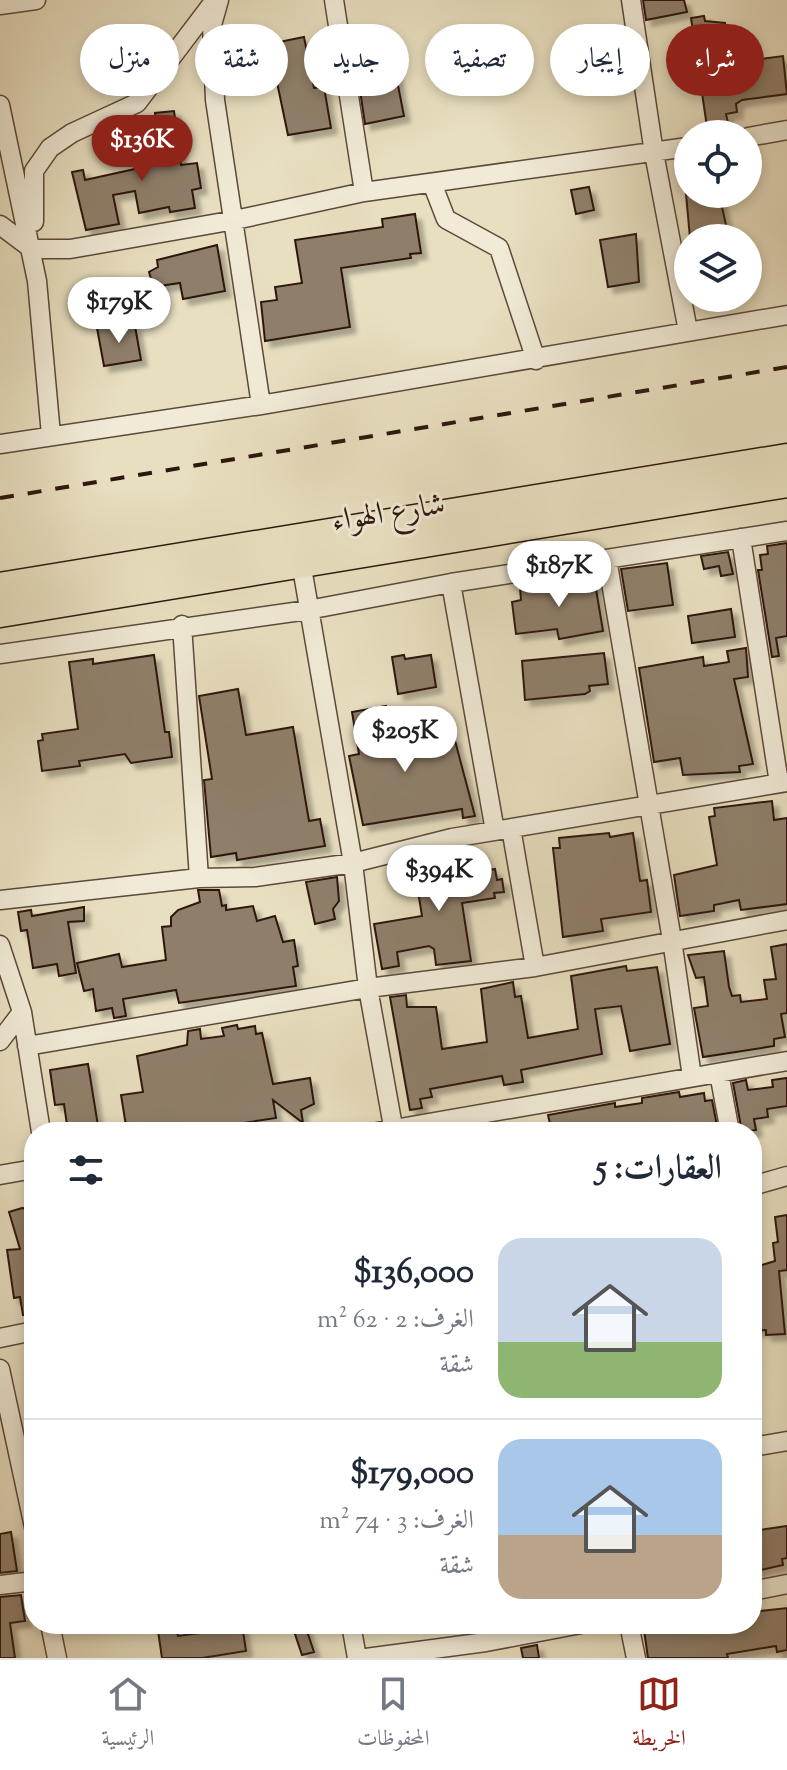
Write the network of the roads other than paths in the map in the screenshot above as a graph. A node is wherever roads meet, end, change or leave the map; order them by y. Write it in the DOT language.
graph roads {
  1 [pos="36,0"];
  2 [pos="217,0"];
  3 [pos="334,0"];
  4 [pos="631,0"];
  5 [pos="0,5"];
  6 [pos="0,105"];
  7 [pos="787,130"];
  8 [pos="762,134"];
  9 [pos="674,149"];
  10 [pos="654,153"];
  11 [pos="432,183"];
  12 [pos="364,192"];
  13 [pos="235,220"];
  14 [pos="0,225"];
  15 [pos="32,249"];
  16 [pos="787,315"];
  17 [pos="688,331"];
  18 [pos="536,360"];
  19 [pos="261,405"];
  20 [pos="51,435"];
  21 [pos="0,444"];
  22 [pos="787,459"];
  23 [pos="787,482"];
  24 [pos="787,531"];
  25 [pos="741,538"];
  26 [pos="607,559"];
  27 [pos="301,562"];
  28 [pos="451,583"];
  29 [pos="0,588"];
  30 [pos="308,610"];
  31 [pos="0,612"];
  32 [pos="182,625"];
  33 [pos="0,654"];
  34 [pos="783,782"];
  35 [pos="648,806"];
  36 [pos="503,830"];
  37 [pos="353,863"];
  38 [pos="199,878"];
  39 [pos="0,900"];
  40 [pos="787,920"];
  41 [pos="672,940"];
  42 [pos="0,945"];
  43 [pos="535,967"];
  44 [pos="368,988"];
  45 [pos="22,1012"];
  46 [pos="0,1041"];
  47 [pos="27,1046"];
  48 [pos="787,1061"];
  49 [pos="719,1073"];
  50 [pos="692,1077"];
  51 [pos="39,1122"];
  52 [pos="387,1122"];
  53 [pos="439,1122"];
  54 [pos="728,1122"];
  55 [pos="24,1171"];
  56 [pos="0,1175"];
  57 [pos="787,1176"];
  58 [pos="762,1183"];
  59 [pos="24,1333"];
  60 [pos="0,1338"];
  61 [pos="0,1369"];
  62 [pos="787,1441"];
  63 [pos="762,1445"];
  64 [pos="24,1481"];
  65 [pos="24,1582"];
  66 [pos="787,1584"];
  67 [pos="0,1585"];
  68 [pos="762,1589"];
  69 [pos="52,1634"];
  70 [pos="353,1634"];
  71 [pos="545,1634"];
  72 [pos="631,1634"];
  73 [pos="488,1650"];
  74 [pos="57,1658"];
  75 [pos="357,1658"];
  76 [pos="366,1658"];
  77 [pos="636,1658"];
  1 -- 5 [label="street"];
  2 -- 13 [label="street"];
  2 -- 15 [label="street"];
  3 -- 12 [label="street"];
  4 -- 10 [label="street"];
  6 -- 15 [label="street"];
  7 -- 8 [label="street"];
  9 -- 10 [label="street"];
  10 -- 11 [label="street"];
  10 -- 17 [label="street"];
  11 -- 12 [label="street"];
  11 -- 18 [label="street"];
  12 -- 13 [label="street"];
  13 -- 15 [label="street"];
  13 -- 19 [label="street"];
  14 -- 15 [label="street"];
  15 -- 20 [label="street"];
  16 -- 17 [label="street"];
  17 -- 18 [label="street"];
  18 -- 19 [label="street"];
  19 -- 20 [label="street"];
  20 -- 21 [label="street"];
  22 -- 29 [label="highway, شارع الهواء"];
  23 -- 27 [label="highway, شارع الهواء"];
  24 -- 25 [label="street"];
  25 -- 26 [label="street"];
  25 -- 34 [label="street"];
  26 -- 28 [label="street"];
  26 -- 35 [label="street"];
  27 -- 30 [label="street"];
  27 -- 31 [label="highway, شارع الهواء"];
  28 -- 30 [label="street"];
  28 -- 36 [label="street"];
  30 -- 32 [label="street"];
  30 -- 37 [label="street"];
  32 -- 33 [label="street"];
  32 -- 38 [label="street"];
  34 -- 35 [label="street"];
  35 -- 36 [label="street"];
  35 -- 41 [label="street"];
  36 -- 37 [label="street"];
  36 -- 43 [label="street"];
  37 -- 38 [label="street"];
  37 -- 44 [label="street"];
  38 -- 39 [label="street"];
  40 -- 41 [label="street"];
  41 -- 43 [label="street"];
  41 -- 50 [label="street"];
  42 -- 45 [label="street"];
  43 -- 44 [label="street"];
  44 -- 47 [label="street"];
  44 -- 52 [label="street"];
  45 -- 46 [label="street"];
  45 -- 47 [label="street"];
  47 -- 51 [label="street"];
  48 -- 49 [label="street"];
  49 -- 50 [label="street"];
  49 -- 54 [label="street"];
  50 -- 53 [label="street"];
  55 -- 56 [label="street"];
  57 -- 58 [label="street"];
  59 -- 60 [label="street"];
  61 -- 64 [label="street"];
  62 -- 63 [label="street"];
  65 -- 67 [label="street"];
  66 -- 68 [label="street"];
  69 -- 74 [label="street"];
  70 -- 75 [label="street"];
  71 -- 73 [label="street"];
  72 -- 77 [label="street"];
  73 -- 76 [label="street"];
}
